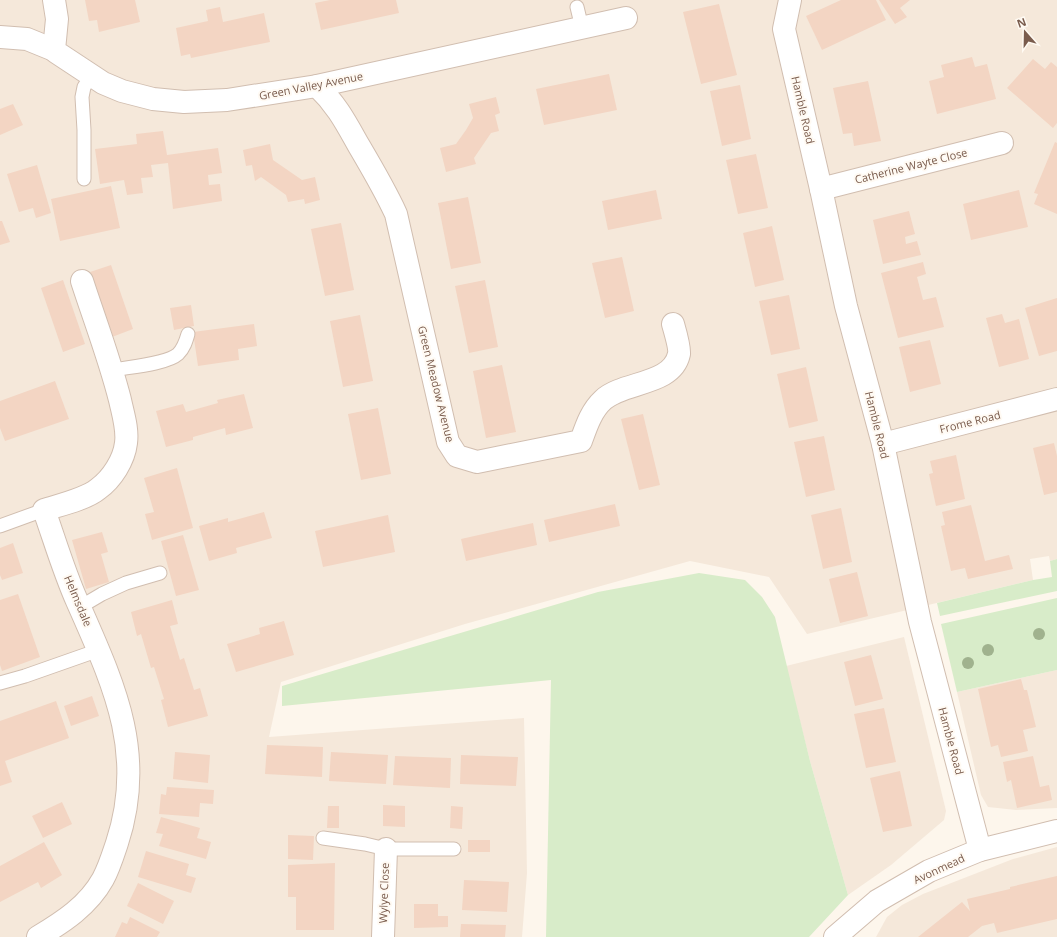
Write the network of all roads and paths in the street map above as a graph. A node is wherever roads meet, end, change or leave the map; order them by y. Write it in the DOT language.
graph roads {
  1 [pos="54,0"];
  2 [pos="790,0"];
  3 [pos="577,7"];
  4 [pos="626,18"];
  5 [pos="582,28"];
  6 [pos="0,37"];
  7 [pos="54,50"];
  8 [pos="91,76"];
  9 [pos="317,86"];
  10 [pos="1002,143"];
  11 [pos="84,179"];
  12 [pos="821,189"];
  13 [pos="82,281"];
  14 [pos="673,324"];
  15 [pos="188,334"];
  16 [pos="113,370"];
  17 [pos="1057,399"];
  18 [pos="883,444"];
  19 [pos="44,510"];
  20 [pos="0,526"];
  21 [pos="160,573"];
  22 [pos="80,607"];
  23 [pos="99,650"];
  24 [pos="0,683"];
  25 [pos="1057,831"];
  26 [pos="323,838"];
  27 [pos="386,849"];
  28 [pos="454,849"];
  29 [pos="980,850"];
  30 [pos="38,937"];
  31 [pos="382,937"];
  32 [pos="835,937"];
  1 -- 7 [label="street"];
  2 -- 12 [label="street, Hamble Road"];
  3 -- 5 [label="lane"];
  4 -- 5 [label="street, Green Valley Avenue"];
  5 -- 9 [label="street, Green Valley Avenue"];
  6 -- 7 [label="street, Green Valley Avenue"];
  7 -- 8 [label="street, Green Valley Avenue"];
  8 -- 9 [label="street, Green Valley Avenue"];
  8 -- 11 [label="lane"];
  9 -- 14 [label="street, Green Meadow Avenue"];
  10 -- 12 [label="street, Catherine Wayte Close"];
  12 -- 18 [label="street, Hamble Road"];
  13 -- 16 [label="street"];
  15 -- 16 [label="lane"];
  16 -- 19 [label="street"];
  17 -- 18 [label="street, Frome Road"];
  18 -- 29 [label="street, Hamble Road"];
  19 -- 20 [label="lane"];
  19 -- 22 [label="street, Helmsdale"];
  21 -- 22 [label="lane"];
  22 -- 23 [label="street, Helmsdale"];
  23 -- 24 [label="lane"];
  23 -- 30 [label="street, Helmsdale"];
  25 -- 29 [label="street, Avonmead"];
  26 -- 27 [label="lane"];
  27 -- 28 [label="lane"];
  27 -- 31 [label="street, Wylye Close"];
  29 -- 32 [label="street, Avonmead"];
}
